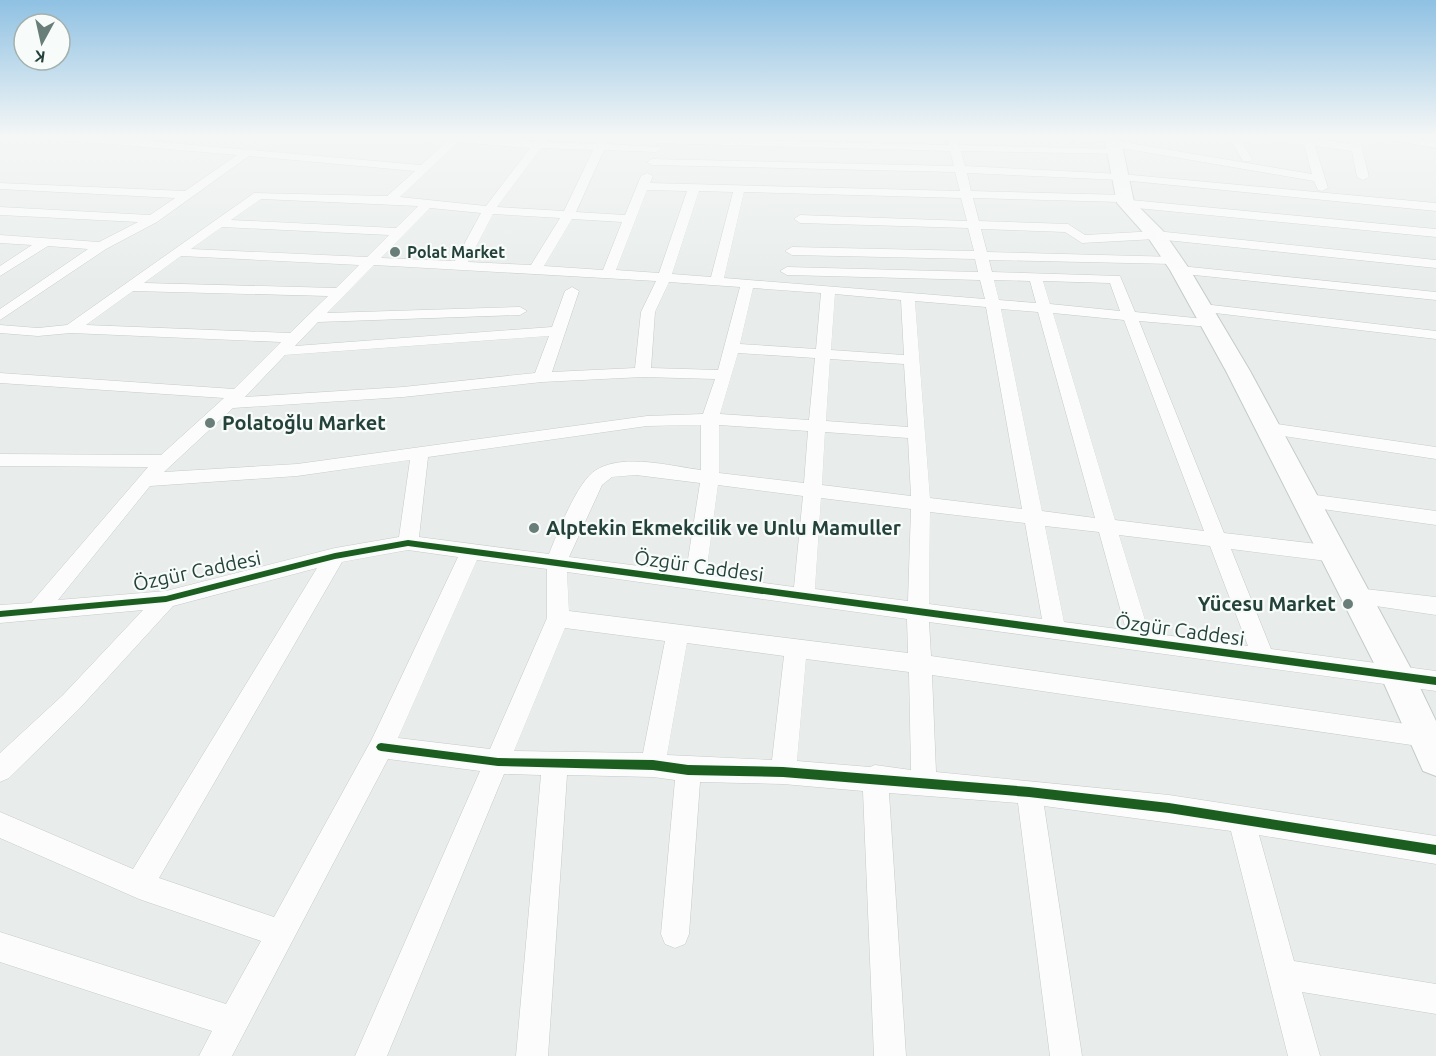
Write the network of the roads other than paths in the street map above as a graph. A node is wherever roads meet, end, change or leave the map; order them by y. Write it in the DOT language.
graph roads {
  1 [pos="202,185"];
  2 [pos="405,185"];
  3 [pos="507,185"];
  4 [pos="582,185"];
  5 [pos="807,185"];
  6 [pos="964,185"];
  7 [pos="1017,185"];
  8 [pos="1130,185"];
  9 [pos="1204,185"];
  10 [pos="1252,185"];
  11 [pos="1320,185"];
  12 [pos="0,186"];
  13 [pos="644,186"];
  14 [pos="694,188"];
  15 [pos="739,190"];
  16 [pos="188,195"];
  17 [pos="966,196"];
  18 [pos="1326,197"];
  19 [pos="1347,199"];
  20 [pos="390,200"];
  21 [pos="427,204"];
  22 [pos="1436,207"];
  23 [pos="489,210"];
  24 [pos="0,211"];
  25 [pos="568,215"];
  26 [pos="153,219"];
  27 [pos="630,219"];
  28 [pos="800,220"];
  29 [pos="218,223"];
  30 [pos="974,226"];
  31 [pos="1367,226"];
  32 [pos="402,232"];
  33 [pos="1436,233"];
  34 [pos="1156,235"];
  35 [pos="0,239"];
  36 [pos="47,242"];
  37 [pos="101,246"];
  38 [pos="177,252"];
  39 [pos="981,256"];
  40 [pos="1392,259"];
  41 [pos="371,261"];
  42 [pos="1436,264"];
  43 [pos="1177,265"];
  44 [pos="459,266"];
  45 [pos="535,269"];
  46 [pos="787,271"];
  47 [pos="0,272"];
  48 [pos="608,274"];
  49 [pos="986,274"];
  50 [pos="1035,276"];
  51 [pos="664,279"];
  52 [pos="716,283"];
  53 [pos="747,285"];
  54 [pos="131,286"];
  55 [pos="783,287"];
  56 [pos="828,289"];
  57 [pos="572,291"];
  58 [pos="342,292"];
  59 [pos="1436,296"];
  60 [pos="908,297"];
  61 [pos="993,304"];
  62 [pos="1046,309"];
  63 [pos="520,311"];
  64 [pos="0,316"];
  65 [pos="1130,316"];
  66 [pos="1207,316"];
  67 [pos="314,318"];
  68 [pos="0,329"];
  69 [pos="71,329"];
  70 [pos="556,331"];
  71 [pos="1436,335"];
  72 [pos="289,344"];
  73 [pos="731,348"];
  74 [pos="823,356"];
  75 [pos="912,360"];
  76 [pos="643,372"];
  77 [pos="725,375"];
  78 [pos="0,378"];
  79 [pos="542,378"];
  80 [pos="233,399"];
  81 [pos="710,419"];
  82 [pos="818,426"];
  83 [pos="1270,429"];
  84 [pos="917,433"];
  85 [pos="1436,453"];
  86 [pos="420,454"];
  87 [pos="165,461"];
  88 [pos="2,462"];
  89 [pos="710,478"];
  90 [pos="145,480"];
  91 [pos="813,490"];
  92 [pos="1308,501"];
  93 [pos="921,503"];
  94 [pos="1033,517"];
  95 [pos="1436,518"];
  96 [pos="1107,526"];
  97 [pos="1216,539"];
  98 [pos="408,543"];
  99 [pos="471,552"];
  100 [pos="1335,554"];
  101 [pos="335,556"];
  102 [pos="557,561"];
  103 [pos="695,582"];
  104 [pos="1356,596"];
  105 [pos="804,597"];
  106 [pos="166,599"];
  107 [pos="1436,606"];
  108 [pos="36,612"];
  109 [pos="918,612"];
  110 [pos="0,614"];
  111 [pos="558,618"];
  112 [pos="1055,630"];
  113 [pos="678,633"];
  114 [pos="1140,641"];
  115 [pos="796,648"];
  116 [pos="1263,657"];
  117 [pos="920,664"];
  118 [pos="1397,675"];
  119 [pos="1436,681"];
  120 [pos="1425,736"];
  121 [pos="381,747"];
  122 [pos="1436,759"];
  123 [pos="498,762"];
  124 [pos="555,763"];
  125 [pos="653,765"];
  126 [pos="0,770"];
  127 [pos="688,770"];
  128 [pos="783,772"];
  129 [pos="875,777"];
  130 [pos="924,783"];
  131 [pos="1029,792"];
  132 [pos="1241,819"];
  133 [pos="0,825"];
  134 [pos="1436,850"];
  135 [pos="139,885"];
  136 [pos="280,933"];
  137 [pos="675,934"];
  138 [pos="0,947"];
  139 [pos="1282,974"];
  140 [pos="1436,999"];
  141 [pos="233,1022"];
  142 [pos="215,1056"];
  143 [pos="371,1056"];
  144 [pos="532,1056"];
  145 [pos="890,1056"];
  146 [pos="1066,1056"];
  147 [pos="1304,1056"];
  1 -- 16 [label="street"];
  2 -- 20 [label="street"];
  3 -- 23 [label="street"];
  4 -- 25 [label="street"];
  5 -- 28 [label="street"];
  6 -- 17 [label="street"];
  7 -- 17 [label="street"];
  8 -- 34 [label="main road"];
  9 -- 31 [label="street"];
  10 -- 18 [label="street"];
  11 -- 18 [label="street"];
  12 -- 16 [label="street"];
  13 -- 14 [label="street"];
  13 -- 27 [label="street"];
  14 -- 15 [label="street"];
  14 -- 51 [label="street"];
  15 -- 28 [label="street"];
  15 -- 52 [label="street"];
  16 -- 26 [label="street"];
  17 -- 28 [label="street"];
  17 -- 30 [label="street"];
  18 -- 19 [label="street"];
  19 -- 22 [label="street"];
  19 -- 31 [label="street"];
  20 -- 21 [label="street"];
  20 -- 29 [label="street"];
  21 -- 23 [label="street"];
  21 -- 32 [label="street"];
  23 -- 25 [label="street"];
  23 -- 44 [label="street"];
  24 -- 26 [label="street"];
  25 -- 27 [label="street"];
  25 -- 45 [label="street"];
  26 -- 37 [label="street"];
  27 -- 48 [label="street"];
  28 -- 30 [label="street"];
  28 -- 39 [label="street"];
  28 -- 46 [label="street"];
  29 -- 32 [label="street"];
  29 -- 38 [label="street"];
  30 -- 34 [label="street"];
  30 -- 39 [label="street"];
  31 -- 33 [label="street"];
  31 -- 40 [label="street"];
  32 -- 41 [label="street"];
  34 -- 40 [label="street"];
  34 -- 43 [label="main road"];
  35 -- 36 [label="street"];
  36 -- 37 [label="street"];
  36 -- 47 [label="street"];
  37 -- 64 [label="street"];
  38 -- 41 [label="street"];
  38 -- 54 [label="street"];
  39 -- 43 [label="street"];
  39 -- 49 [label="street"];
  40 -- 42 [label="street"];
  41 -- 44 [label="street"];
  41 -- 58 [label="street"];
  43 -- 59 [label="street"];
  43 -- 66 [label="main road"];
  44 -- 45 [label="street"];
  45 -- 48 [label="street"];
  46 -- 49 [label="street"];
  46 -- 55 [label="street"];
  48 -- 51 [label="street"];
  49 -- 50 [label="street"];
  49 -- 61 [label="street"];
  50 -- 62 [label="street"];
  50 -- 65 [label="street"];
  51 -- 52 [label="street"];
  51 -- 76 [label="street"];
  52 -- 53 [label="street"];
  53 -- 55 [label="street"];
  53 -- 73 [label="street"];
  54 -- 58 [label="street"];
  54 -- 69 [label="street"];
  55 -- 56 [label="street"];
  56 -- 60 [label="street"];
  56 -- 74 [label="street"];
  57 -- 70 [label="street"];
  58 -- 67 [label="street"];
  60 -- 61 [label="street"];
  60 -- 75 [label="street"];
  61 -- 62 [label="street"];
  61 -- 94 [label="street"];
  62 -- 65 [label="street"];
  62 -- 96 [label="street"];
  63 -- 67 [label="street"];
  65 -- 66 [label="street"];
  65 -- 97 [label="street"];
  66 -- 71 [label="street"];
  66 -- 83 [label="main road"];
  67 -- 72 [label="street"];
  68 -- 69 [label="street"];
  69 -- 72 [label="street"];
  70 -- 72 [label="street"];
  70 -- 79 [label="street"];
  72 -- 80 [label="street"];
  73 -- 74 [label="street"];
  73 -- 77 [label="street"];
  74 -- 75 [label="street"];
  74 -- 82 [label="street"];
  75 -- 84 [label="street"];
  76 -- 77 [label="street"];
  76 -- 79 [label="street"];
  77 -- 81 [label="street"];
  78 -- 80 [label="street"];
  79 -- 80 [label="street"];
  80 -- 87 [label="street"];
  81 -- 82 [label="street"];
  81 -- 86 [label="street"];
  81 -- 89 [label="street"];
  82 -- 84 [label="street"];
  82 -- 91 [label="street"];
  83 -- 85 [label="street"];
  83 -- 92 [label="main road"];
  84 -- 93 [label="street"];
  86 -- 90 [label="street"];
  86 -- 98 [label="street"];
  87 -- 88 [label="street"];
  87 -- 90 [label="street"];
  89 -- 91 [label="street"];
  89 -- 102 [label="street"];
  89 -- 103 [label="street"];
  90 -- 108 [label="street"];
  91 -- 93 [label="street"];
  91 -- 105 [label="street"];
  92 -- 95 [label="street"];
  92 -- 100 [label="main road"];
  93 -- 94 [label="street"];
  93 -- 109 [label="street"];
  94 -- 96 [label="street"];
  94 -- 112 [label="street"];
  96 -- 97 [label="street"];
  96 -- 114 [label="street"];
  97 -- 100 [label="street"];
  97 -- 116 [label="street"];
  98 -- 99 [label="street, Özgür Caddesi"];
  98 -- 101 [label="street, Özgür Caddesi"];
  99 -- 102 [label="street, Özgür Caddesi"];
  99 -- 121 [label="street"];
  100 -- 104 [label="main road"];
  101 -- 106 [label="street, Özgür Caddesi"];
  101 -- 135 [label="street"];
  102 -- 103 [label="street, Özgür Caddesi"];
  102 -- 111 [label="street"];
  103 -- 105 [label="street, Özgür Caddesi"];
  104 -- 107 [label="street"];
  104 -- 118 [label="main road"];
  105 -- 109 [label="street, Özgür Caddesi"];
  106 -- 108 [label="street, Özgür Caddesi"];
  106 -- 126 [label="street"];
  108 -- 110 [label="street, Özgür Caddesi"];
  109 -- 112 [label="street, Özgür Caddesi"];
  109 -- 117 [label="street"];
  111 -- 113 [label="street"];
  111 -- 123 [label="street"];
  112 -- 114 [label="street, Özgür Caddesi"];
  113 -- 115 [label="street"];
  113 -- 125 [label="street"];
  114 -- 116 [label="street, Özgür Caddesi"];
  115 -- 117 [label="street"];
  115 -- 128 [label="street"];
  116 -- 118 [label="street, Özgür Caddesi"];
  117 -- 120 [label="street"];
  117 -- 130 [label="street"];
  118 -- 119 [label="street, Özgür Caddesi"];
  118 -- 120 [label="main road"];
  120 -- 122 [label="main road"];
  121 -- 123 [label="street"];
  121 -- 136 [label="street"];
  123 -- 124 [label="street"];
  123 -- 143 [label="street"];
  124 -- 125 [label="street"];
  124 -- 144 [label="street"];
  125 -- 127 [label="street"];
  127 -- 128 [label="street"];
  127 -- 137 [label="street"];
  128 -- 129 [label="street"];
  129 -- 130 [label="street"];
  129 -- 145 [label="street"];
  130 -- 131 [label="street"];
  131 -- 132 [label="street"];
  131 -- 146 [label="street"];
  132 -- 134 [label="street"];
  132 -- 139 [label="street"];
  133 -- 135 [label="street"];
  135 -- 136 [label="street"];
  136 -- 141 [label="street"];
  138 -- 141 [label="street"];
  139 -- 140 [label="street"];
  139 -- 147 [label="street"];
  141 -- 142 [label="street"];
}
